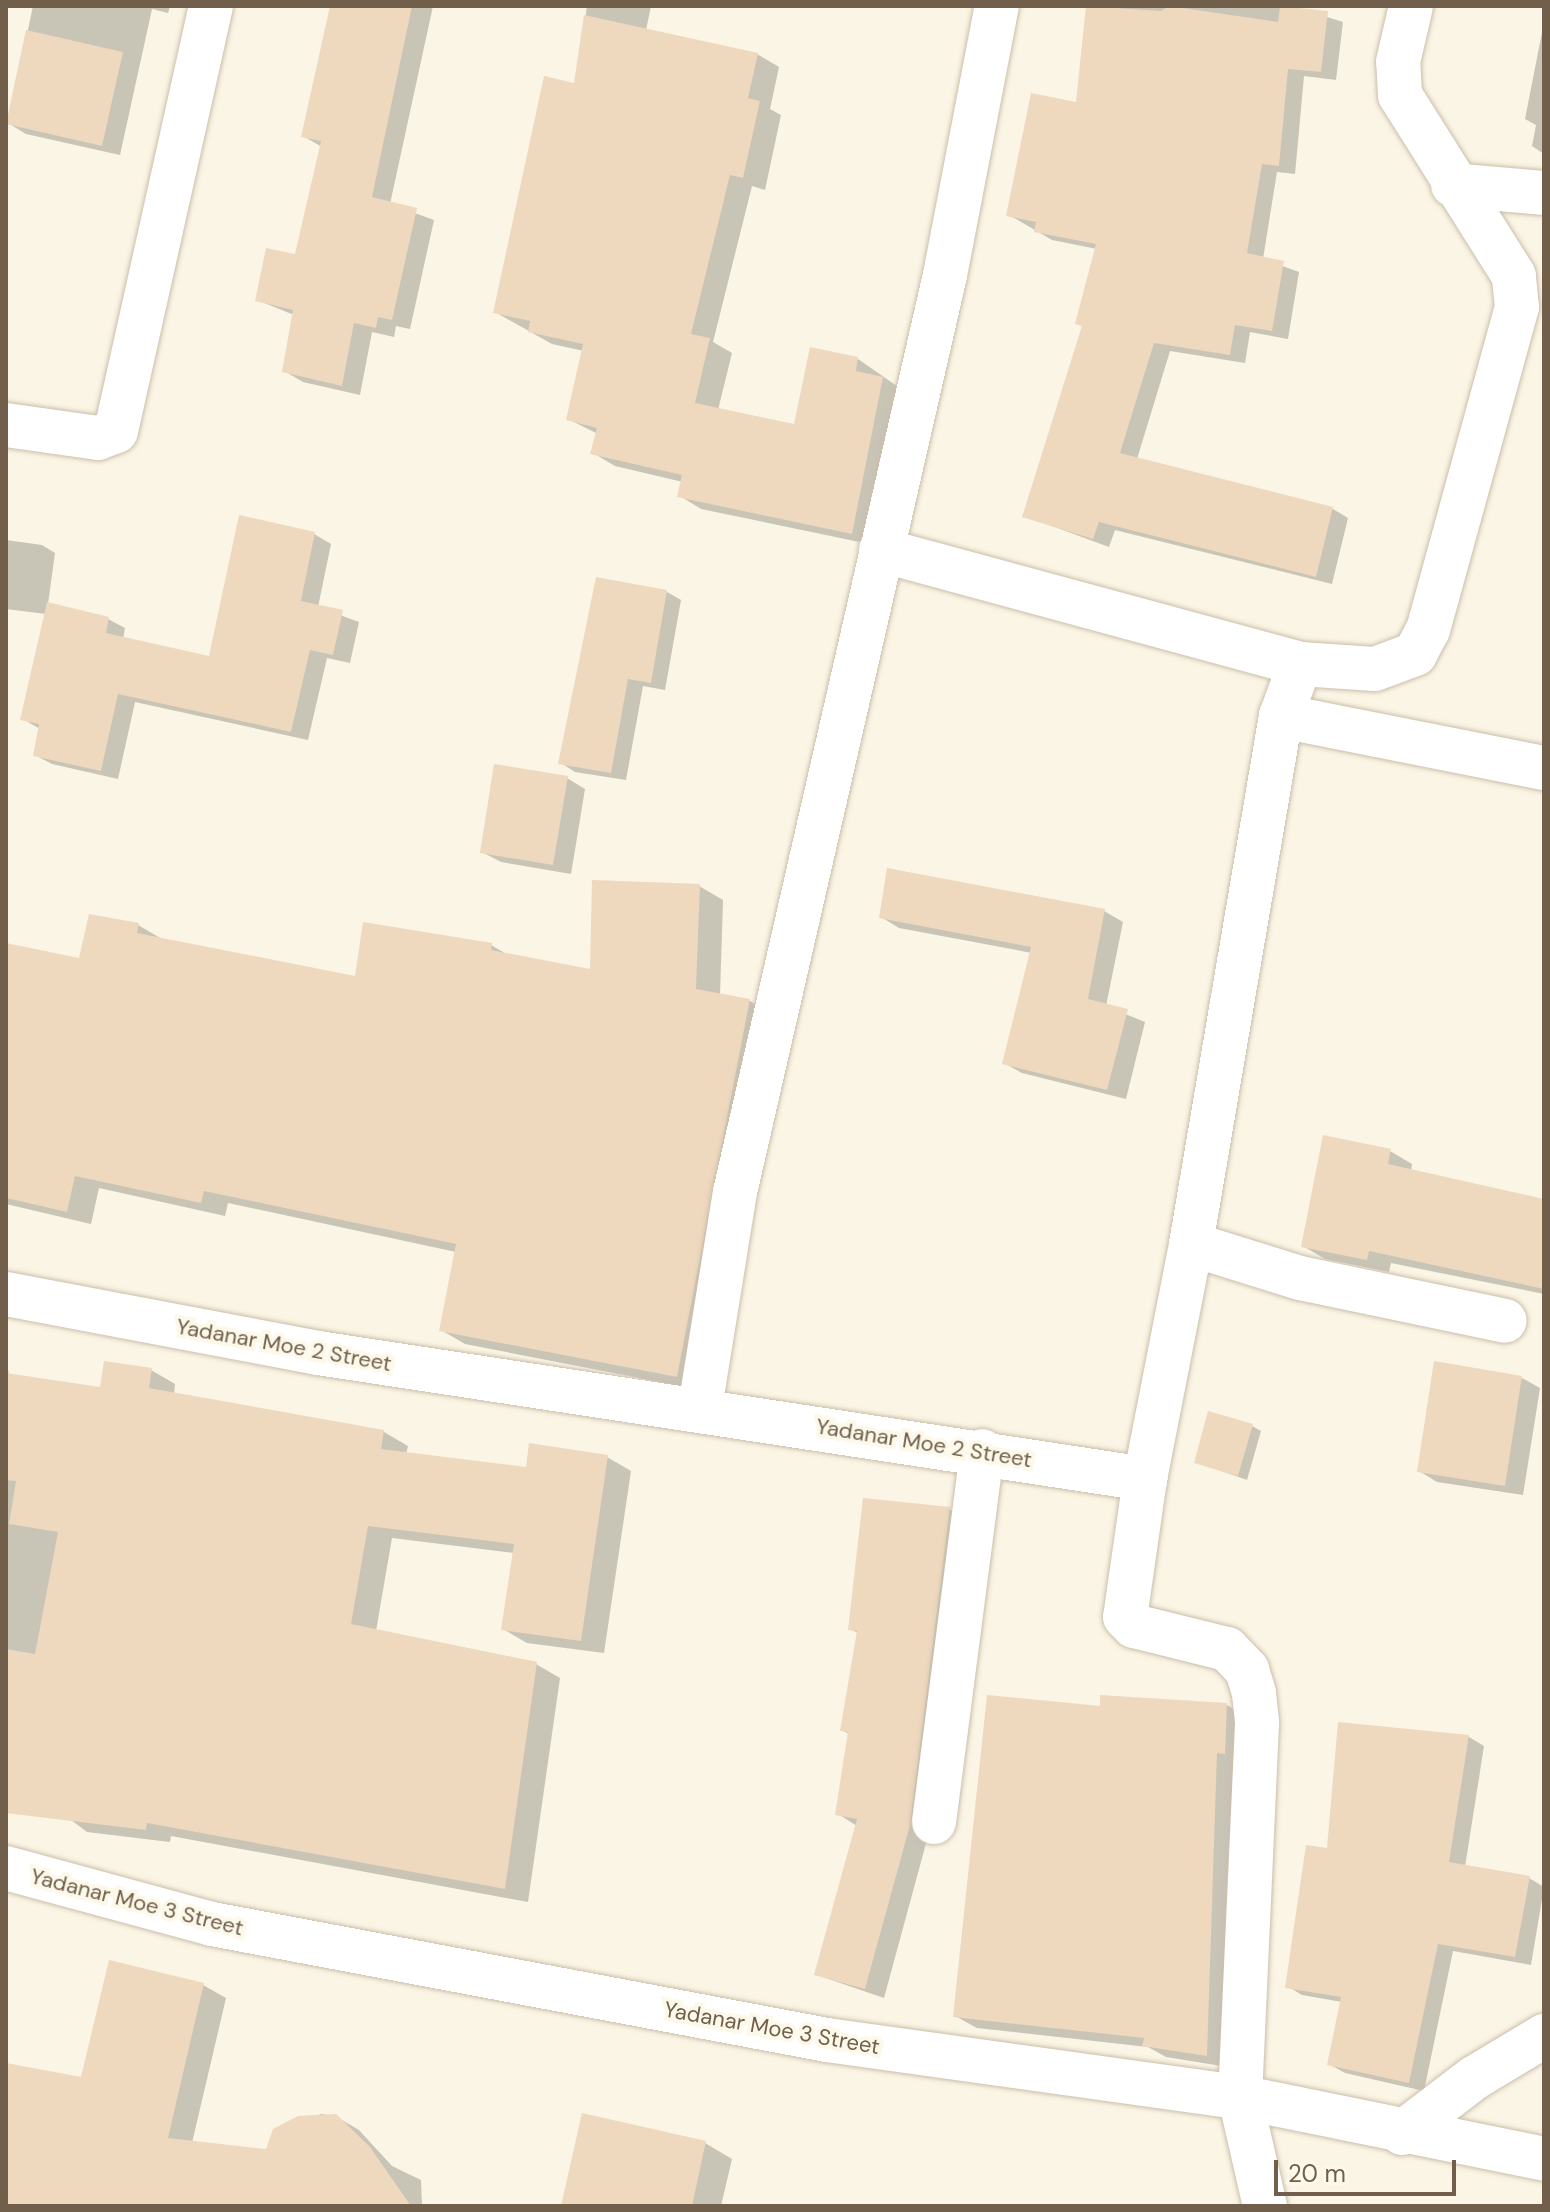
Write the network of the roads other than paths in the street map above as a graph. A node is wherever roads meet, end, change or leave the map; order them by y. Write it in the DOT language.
graph roads {
  1 [pos="211,6"];
  2 [pos="997,6"];
  3 [pos="1411,6"];
  4 [pos="1453,185"];
  5 [pos="1544,193"];
  6 [pos="6,425"];
  7 [pos="881,550"];
  8 [pos="1300,664"];
  9 [pos="1281,716"];
  10 [pos="1544,768"];
  11 [pos="1191,1244"];
  12 [pos="6,1294"];
  13 [pos="1505,1321"];
  14 [pos="700,1408"];
  15 [pos="982,1451"];
  16 [pos="1145,1479"];
  17 [pos="934,1822"];
  18 [pos="6,1868"];
  19 [pos="1544,2036"];
  20 [pos="1240,2097"];
  21 [pos="1402,2133"];
  22 [pos="1544,2159"];
  23 [pos="1265,2206"];
  1 -- 6 [label="street"];
  2 -- 7 [label="street"];
  3 -- 4 [label="street"];
  4 -- 5 [label="street"];
  4 -- 8 [label="street"];
  7 -- 8 [label="street"];
  7 -- 14 [label="street"];
  8 -- 9 [label="street"];
  9 -- 10 [label="street"];
  9 -- 11 [label="street"];
  11 -- 13 [label="street"];
  11 -- 16 [label="street"];
  12 -- 14 [label="street, Yadanar Moe 2 Street"];
  14 -- 15 [label="street, Yadanar Moe 2 Street"];
  15 -- 16 [label="street, Yadanar Moe 2 Street"];
  15 -- 17 [label="street"];
  16 -- 20 [label="street"];
  18 -- 20 [label="street, Yadanar Moe 3 Street"];
  19 -- 21 [label="street"];
  20 -- 21 [label="street, Yadanar Moe 3 Street"];
  20 -- 23 [label="street"];
  21 -- 22 [label="street, Yadanar Moe 3 Street"];
}
